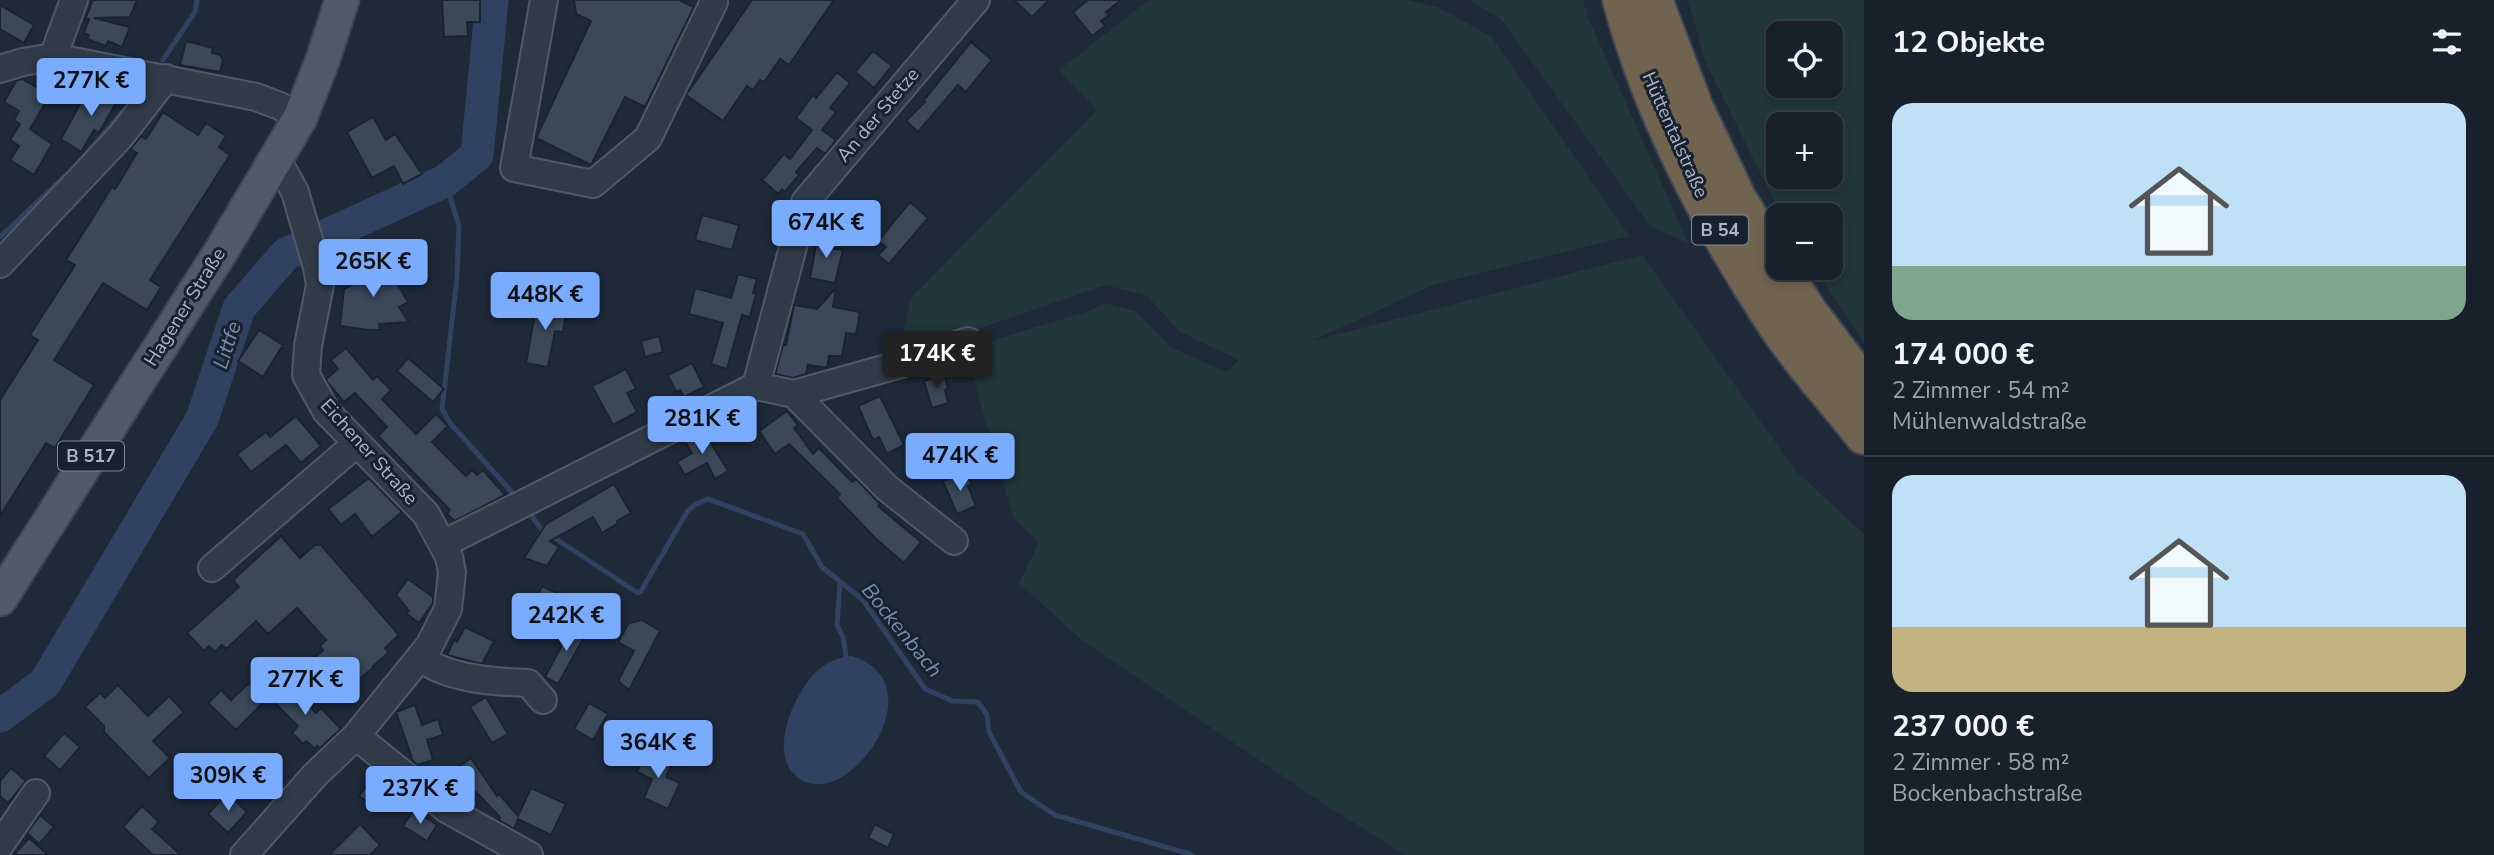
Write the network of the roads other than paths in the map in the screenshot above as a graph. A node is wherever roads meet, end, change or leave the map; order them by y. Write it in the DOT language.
graph roads {
  1 [pos="74,0"];
  2 [pos="342,0"];
  3 [pos="544,0"];
  4 [pos="713,0"];
  5 [pos="976,0"];
  6 [pos="1622,0"];
  7 [pos="1653,0"];
  8 [pos="53,57"];
  9 [pos="0,69"];
  10 [pos="166,78"];
  11 [pos="300,118"];
  12 [pos="276,159"];
  13 [pos="1766,245"];
  14 [pos="0,264"];
  15 [pos="1788,280"];
  16 [pos="968,341"];
  17 [pos="756,386"];
  18 [pos="1864,386"];
  19 [pos="794,394"];
  20 [pos="1864,435"];
  21 [pos="357,443"];
  22 [pos="954,541"];
  23 [pos="443,544"];
  24 [pos="212,568"];
  25 [pos="0,599"];
  26 [pos="420,657"];
  27 [pos="543,700"];
  28 [pos="356,736"];
  29 [pos="36,793"];
  30 [pos="0,845"];
  31 [pos="0,850"];
  32 [pos="5,855"];
  33 [pos="244,855"];
  34 [pos="529,855"];
  1 -- 8 [label="street"];
  2 -- 11 [label="main road, Hagener Straße / B 517"];
  3 -- 4 [label="street"];
  5 -- 17 [label="street, An der Stetze"];
  6 -- 20 [label="highway, Hüttentalstraße / B 54"];
  7 -- 13 [label="highway, Hüttentalstraße / B 54"];
  8 -- 9 [label="street"];
  8 -- 10 [label="street"];
  10 -- 11 [label="street"];
  10 -- 14 [label="street"];
  11 -- 12 [label="main road, Hagener Straße / B 517"];
  12 -- 21 [label="street, Eichener Straße"];
  12 -- 25 [label="main road, Hagener Straße / B 517"];
  15 -- 18 [label="highway, Hüttentalstraße / B 54"];
  16 -- 19 [label="street"];
  17 -- 19 [label="street"];
  17 -- 23 [label="street"];
  19 -- 22 [label="street"];
  21 -- 23 [label="street, Eichener Straße"];
  21 -- 24 [label="street"];
  23 -- 26 [label="street, Eichener Straße"];
  26 -- 27 [label="street"];
  26 -- 28 [label="street, Eichener Straße"];
  28 -- 33 [label="street, Eichener Straße"];
  28 -- 34 [label="street"];
  29 -- 30 [label="street"];
  31 -- 32 [label="street"];
}
